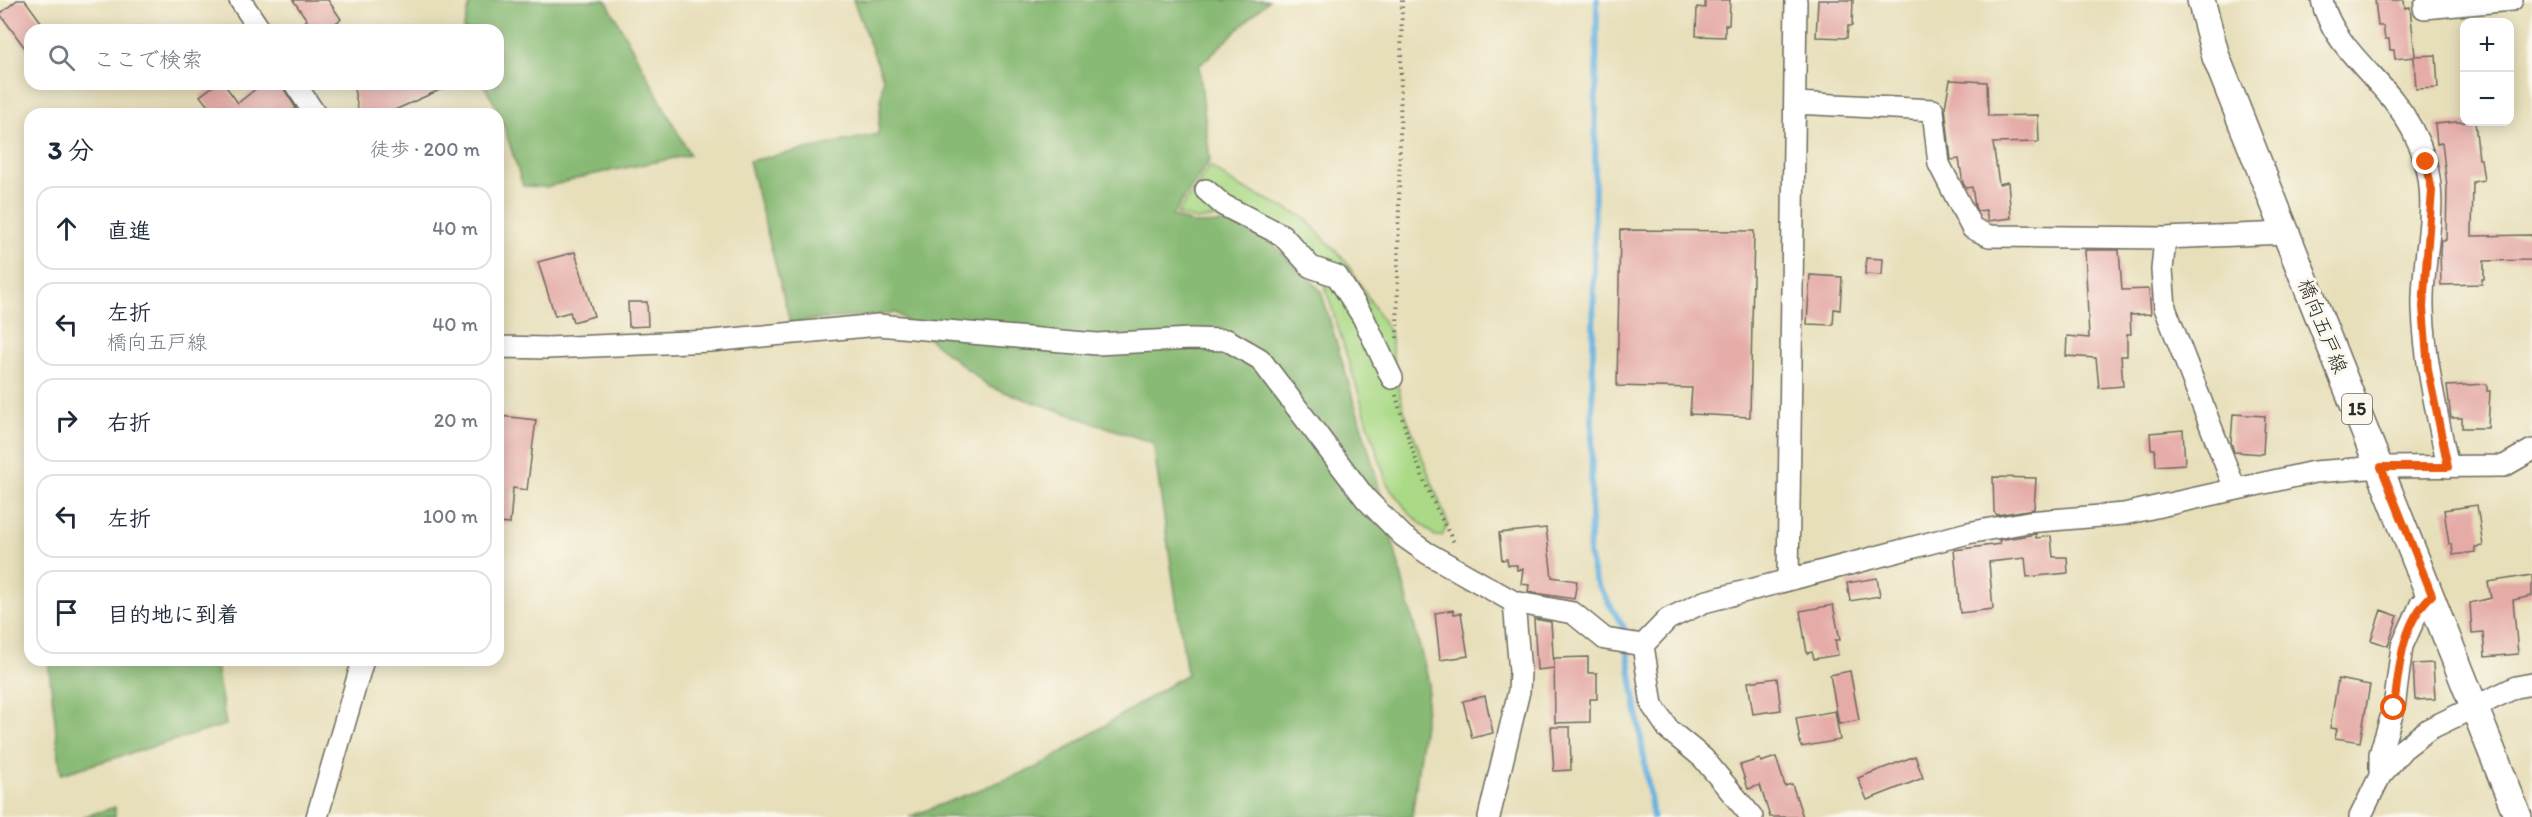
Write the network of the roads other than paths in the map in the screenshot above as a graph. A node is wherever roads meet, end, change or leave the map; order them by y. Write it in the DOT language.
graph roads {
  1 [pos="240,0"];
  2 [pos="1796,0"];
  3 [pos="2201,0"];
  4 [pos="2322,0"];
  5 [pos="2512,0"];
  6 [pos="2424,8"];
  7 [pos="256,24"];
  8 [pos="300,90"];
  9 [pos="1795,103"];
  10 [pos="311,108"];
  11 [pos="1206,190"];
  12 [pos="2285,233"];
  13 [pos="2165,238"];
  14 [pos="504,347"];
  15 [pos="1392,378"];
  16 [pos="2532,450"];
  17 [pos="2381,467"];
  18 [pos="2448,467"];
  19 [pos="2235,489"];
  20 [pos="1788,580"];
  21 [pos="2432,595"];
  22 [pos="1514,602"];
  23 [pos="1643,645"];
  24 [pos="361,666"];
  25 [pos="2532,684"];
  26 [pos="2475,707"];
  27 [pos="2380,776"];
  28 [pos="317,817"];
  29 [pos="1489,817"];
  30 [pos="1752,817"];
  31 [pos="2360,817"];
  32 [pos="2518,817"];
  1 -- 7 [label="street"];
  2 -- 9 [label="street"];
  3 -- 12 [label="main road, 橋向五戸線 / 15"];
  4 -- 18 [label="street"];
  5 -- 6 [label="street"];
  8 -- 10 [label="street"];
  9 -- 13 [label="street"];
  9 -- 20 [label="street"];
  11 -- 15 [label="street"];
  12 -- 13 [label="street"];
  12 -- 17 [label="main road, 橋向五戸線 / 15"];
  13 -- 19 [label="street"];
  14 -- 22 [label="street"];
  16 -- 18 [label="street"];
  17 -- 18 [label="street"];
  17 -- 19 [label="street"];
  17 -- 21 [label="main road, 橋向五戸線 / 15"];
  19 -- 20 [label="street"];
  20 -- 23 [label="street"];
  21 -- 26 [label="main road, 橋向五戸線 / 15"];
  21 -- 27 [label="street"];
  22 -- 23 [label="street"];
  22 -- 29 [label="street"];
  23 -- 30 [label="street"];
  24 -- 28 [label="street"];
  25 -- 26 [label="street"];
  26 -- 27 [label="street"];
  26 -- 32 [label="main road, 橋向五戸線 / 15"];
  27 -- 31 [label="street"];
}
